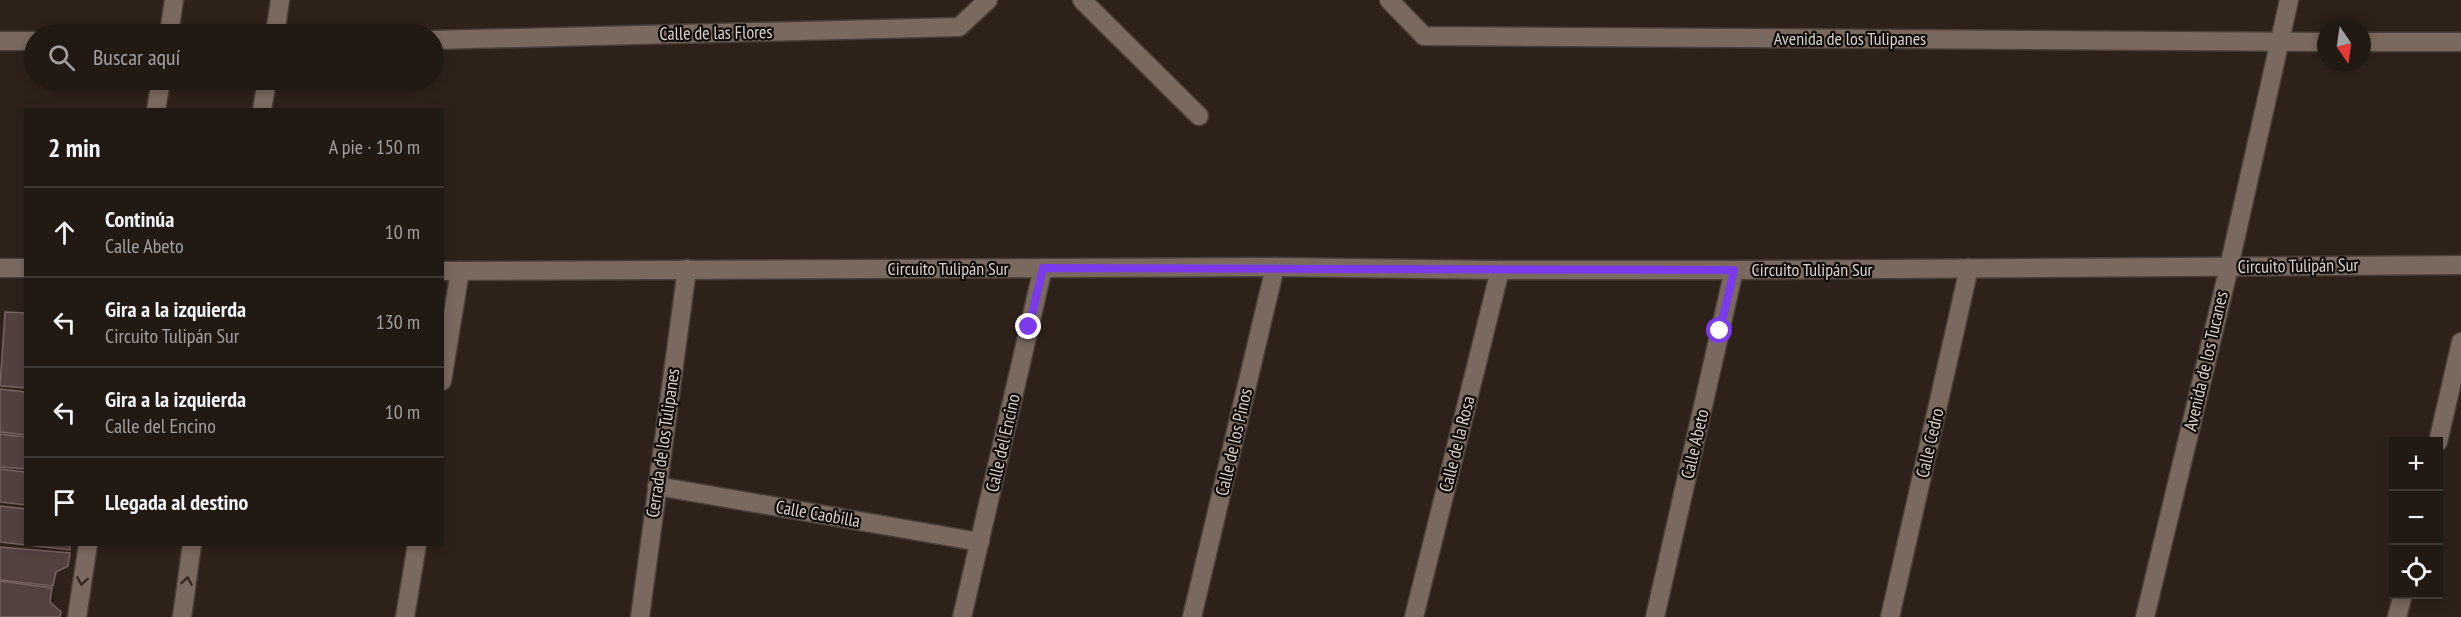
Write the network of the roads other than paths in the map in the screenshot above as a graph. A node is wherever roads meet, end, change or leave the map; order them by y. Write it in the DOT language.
graph roads {
  1 [pos="174,0"];
  2 [pos="280,0"];
  3 [pos="988,0"];
  4 [pos="1082,0"];
  5 [pos="1389,0"];
  6 [pos="2289,0"];
  7 [pos="170,24"];
  8 [pos="276,24"];
  9 [pos="444,40"];
  10 [pos="0,41"];
  11 [pos="24,41"];
  12 [pos="2279,42"];
  13 [pos="2317,42"];
  14 [pos="2371,42"];
  15 [pos="2461,42"];
  16 [pos="159,90"];
  17 [pos="265,90"];
  18 [pos="156,108"];
  19 [pos="262,108"];
  20 [pos="1199,116"];
  21 [pos="2461,265"];
  22 [pos="1275,267"];
  23 [pos="2229,267"];
  24 [pos="0,268"];
  25 [pos="24,268"];
  26 [pos="1043,268"];
  27 [pos="1970,268"];
  28 [pos="687,269"];
  29 [pos="1500,270"];
  30 [pos="1734,270"];
  31 [pos="451,271"];
  32 [pos="2461,342"];
  33 [pos="444,357"];
  34 [pos="2439,437"];
  35 [pos="657,486"];
  36 [pos="980,542"];
  37 [pos="88,546"];
  38 [pos="192,546"];
  39 [pos="417,546"];
  40 [pos="2402,599"];
  41 [pos="77,617"];
  42 [pos="182,617"];
  43 [pos="405,617"];
  44 [pos="640,617"];
  45 [pos="962,617"];
  46 [pos="1192,617"];
  47 [pos="1414,617"];
  48 [pos="1655,617"];
  49 [pos="1890,617"];
  50 [pos="2145,617"];
  51 [pos="2397,617"];
  1 -- 7 [label="street"];
  2 -- 8 [label="street"];
  3 -- 9 [label="street, Calle de las Flores"];
  4 -- 20 [label="street"];
  5 -- 12 [label="street, Avenida de los Tulipanes"];
  6 -- 12 [label="street, Avenida de los Tucanes"];
  10 -- 11 [label="street"];
  12 -- 13 [label="street, Avenida de los Tulipanes"];
  12 -- 23 [label="street, Avenida de los Tucanes"];
  14 -- 15 [label="street"];
  16 -- 18 [label="street"];
  17 -- 19 [label="street"];
  21 -- 23 [label="street, Circuito Tulipán Sur"];
  22 -- 26 [label="street, Circuito Tulipán Sur"];
  22 -- 29 [label="street, Circuito Tulipán Sur"];
  22 -- 46 [label="street, Calle de los Pinos"];
  23 -- 27 [label="street, Circuito Tulipán Sur"];
  23 -- 50 [label="street, Avenida de los Tucanes"];
  24 -- 25 [label="street"];
  26 -- 28 [label="street, Circuito Tulipán Sur"];
  26 -- 36 [label="street, Calle del Encino"];
  27 -- 30 [label="street, Circuito Tulipán Sur"];
  27 -- 49 [label="street, Calle Cedro"];
  28 -- 31 [label="street, Circuito Tulipán Sur"];
  28 -- 35 [label="street, Cerrada de los Tulipanes"];
  29 -- 30 [label="street, Circuito Tulipán Sur"];
  29 -- 47 [label="street, Calle de la Rosa"];
  30 -- 48 [label="street, Calle Abeto"];
  31 -- 33 [label="street"];
  32 -- 34 [label="street"];
  35 -- 36 [label="street, Calle Caobilla"];
  35 -- 44 [label="street, Cerrada de los Tulipanes"];
  36 -- 45 [label="street, Calle del Encino"];
  37 -- 41 [label="street, one-way"];
  42 -- 38 [label="street, one-way"];
  39 -- 43 [label="street"];
  40 -- 51 [label="street"];
}
